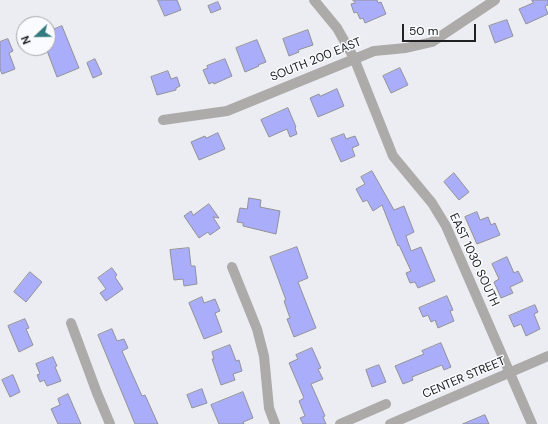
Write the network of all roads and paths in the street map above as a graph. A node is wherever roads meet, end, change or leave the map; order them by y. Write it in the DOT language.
graph roads {
  1 [pos="314,0"];
  2 [pos="495,0"];
  3 [pos="354,58"];
  4 [pos="162,120"];
  5 [pos="232,267"];
  6 [pos="71,323"];
  7 [pos="548,356"];
  8 [pos="510,372"];
  9 [pos="386,404"];
  10 [pos="110,424"];
  11 [pos="275,424"];
  12 [pos="340,424"];
  13 [pos="390,424"];
  14 [pos="532,424"];
  1 -- 3 [label="street, EAST 1030 SOUTH"];
  2 -- 3 [label="street, SOUTH 200 EAST"];
  3 -- 4 [label="street, SOUTH 200 EAST"];
  3 -- 8 [label="street, EAST 1030 SOUTH"];
  5 -- 11 [label="street"];
  6 -- 10 [label="street"];
  7 -- 8 [label="street, CENTER STREET"];
  8 -- 13 [label="street, CENTER STREET"];
  8 -- 14 [label="street, EAST 1030 SOUTH"];
  9 -- 12 [label="street"];
}
